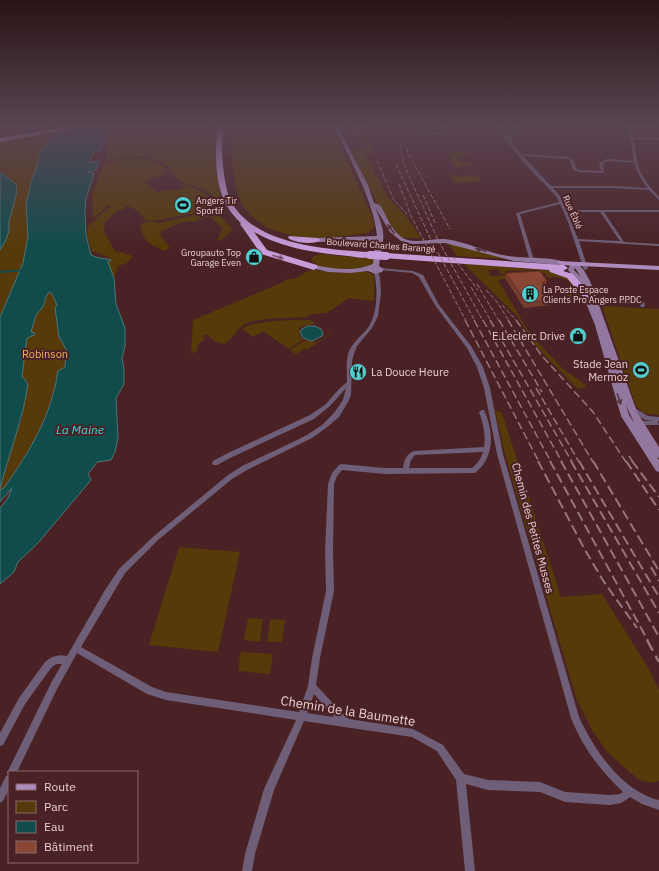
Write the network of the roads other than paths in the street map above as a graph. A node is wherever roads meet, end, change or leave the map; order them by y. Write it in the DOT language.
graph roads {
  1 [pos="221,166"];
  2 [pos="226,166"];
  3 [pos="355,166"];
  4 [pos="530,166"];
  5 [pos="572,166"];
  6 [pos="601,166"];
  7 [pos="637,166"];
  8 [pos="550,187"];
  9 [pos="649,189"];
  10 [pos="659,199"];
  11 [pos="561,203"];
  12 [pos="371,204"];
  13 [pos="565,211"];
  14 [pos="601,211"];
  15 [pos="659,211"];
  16 [pos="243,221"];
  17 [pos="271,233"];
  18 [pos="375,238"];
  19 [pos="317,240"];
  20 [pos="576,240"];
  21 [pos="623,243"];
  22 [pos="659,245"];
  23 [pos="332,253"];
  24 [pos="370,254"];
  25 [pos="387,255"];
  26 [pos="532,260"];
  27 [pos="298,263"];
  28 [pos="540,266"];
  29 [pos="584,266"];
  30 [pos="314,267"];
  31 [pos="568,267"];
  32 [pos="378,269"];
  33 [pos="659,270"];
  34 [pos="296,273"];
  35 [pos="586,295"];
  36 [pos="594,301"];
  37 [pos="643,306"];
  38 [pos="349,387"];
  39 [pos="631,407"];
  40 [pos="482,412"];
  41 [pos="658,422"];
  42 [pos="628,423"];
  43 [pos="638,423"];
  44 [pos="647,437"];
  45 [pos="486,449"];
  46 [pos="659,454"];
  47 [pos="215,463"];
  48 [pos="659,468"];
  49 [pos="406,471"];
  50 [pos="76,648"];
  51 [pos="68,662"];
  52 [pos="312,686"];
  53 [pos="302,716"];
  54 [pos="348,723"];
  55 [pos="0,742"];
  56 [pos="12,771"];
  57 [pos="462,778"];
  58 [pos="8,781"];
  59 [pos="628,790"];
  60 [pos="0,798"];
  61 [pos="659,805"];
  62 [pos="247,871"];
  63 [pos="470,871"];
  1 -- 16 [label="highway, Boulevard Charles Barangé"];
  2 -- 17 [label="highway, Boulevard Charles Barangé"];
  3 -- 12 [label="street"];
  4 -- 8 [label="street, Rue Éblé"];
  5 -- 6 [label="street"];
  7 -- 9 [label="street"];
  8 -- 9 [label="street"];
  8 -- 11 [label="street, Rue Éblé"];
  9 -- 10 [label="street"];
  11 -- 13 [label="street, Rue Éblé"];
  11 -- 26 [label="street"];
  12 -- 18 [label="street"];
  26 -- 12 [label="street, Boulevard Charles Barangé, one-way"];
  13 -- 14 [label="street"];
  13 -- 20 [label="street, Rue Éblé"];
  14 -- 15 [label="street"];
  14 -- 21 [label="street"];
  16 -- 23 [label="highway, Boulevard Charles Barangé"];
  16 -- 27 [label="highway, one-way"];
  17 -- 19 [label="highway"];
  17 -- 24 [label="highway, Boulevard Charles Barangé"];
  18 -- 19 [label="street"];
  18 -- 32 [label="street"];
  20 -- 21 [label="street"];
  20 -- 29 [label="street, Rue Éblé"];
  21 -- 22 [label="street"];
  23 -- 24 [label="highway, Boulevard Charles Barangé"];
  23 -- 30 [label="highway"];
  24 -- 25 [label="highway, Boulevard Charles Barangé, bridge"];
  25 -- 28 [label="highway, Boulevard Charles Barangé"];
  25 -- 31 [label="highway, Boulevard Charles Barangé"];
  26 -- 31 [label="street, Boulevard Charles Barangé"];
  27 -- 30 [label="highway"];
  27 -- 34 [label="highway"];
  28 -- 31 [label="highway, Boulevard Charles Barangé"];
  28 -- 35 [label="highway"];
  29 -- 31 [label="main road, Boulevard Charles Barangé"];
  29 -- 33 [label="main road, Boulevard Charles Barangé"];
  29 -- 36 [label="street"];
  30 -- 32 [label="street"];
  31 -- 35 [label="street"];
  32 -- 38 [label="street"];
  32 -- 59 [label="street, Chemin des Petites Musses"];
  35 -- 42 [label="street, one-way"];
  36 -- 37 [label="street"];
  36 -- 39 [label="street"];
  38 -- 47 [label="street"];
  38 -- 50 [label="street"];
  39 -- 41 [label="street"];
  39 -- 43 [label="street"];
  40 -- 45 [label="street"];
  41 -- 43 [label="street"];
  41 -- 44 [label="street"];
  42 -- 43 [label="street"];
  42 -- 48 [label="street"];
  43 -- 44 [label="street"];
  44 -- 46 [label="street"];
  45 -- 49 [label="street"];
  45 -- 49 [label="street"];
  49 -- 52 [label="street"];
  50 -- 51 [label="street"];
  50 -- 53 [label="street, Chemin de la Baumette"];
  51 -- 55 [label="street"];
  51 -- 56 [label="street"];
  52 -- 53 [label="street"];
  52 -- 54 [label="street"];
  53 -- 54 [label="street, Chemin de la Baumette"];
  53 -- 62 [label="street"];
  54 -- 57 [label="street, Chemin de la Baumette"];
  57 -- 59 [label="street"];
  57 -- 63 [label="street"];
  58 -- 60 [label="street"];
  59 -- 61 [label="street, Chemin des Petites Musses"];
}
